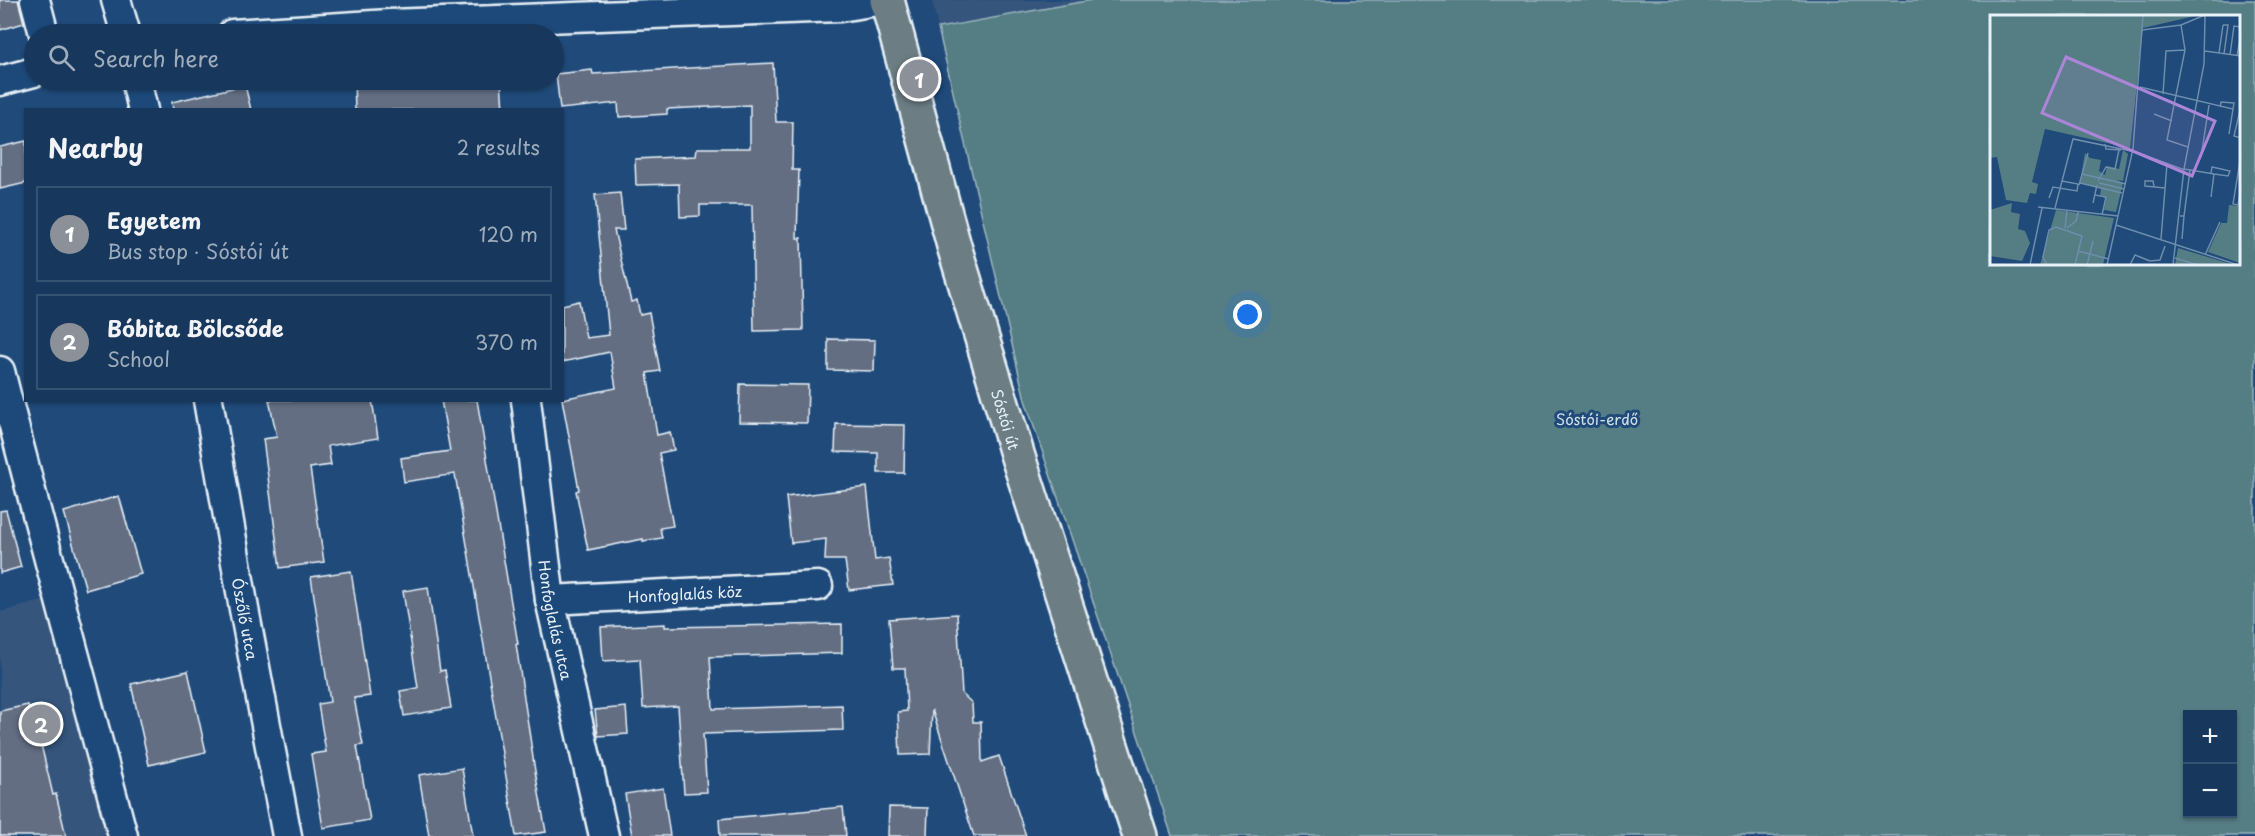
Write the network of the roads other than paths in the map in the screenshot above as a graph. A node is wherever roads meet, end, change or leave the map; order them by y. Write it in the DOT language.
graph roads {
  1 [pos="35,0"];
  2 [pos="116,0"];
  3 [pos="885,0"];
  4 [pos="386,12"];
  5 [pos="41,24"];
  6 [pos="123,24"];
  7 [pos="302,24"];
  8 [pos="24,75"];
  9 [pos="0,81"];
  10 [pos="138,90"];
  11 [pos="143,108"];
  12 [pos="0,371"];
  13 [pos="208,402"];
  14 [pos="526,402"];
  15 [pos="818,586"];
  16 [pos="550,600"];
  17 [pos="123,836"];
  18 [pos="288,836"];
  19 [pos="604,836"];
  20 [pos="1140,836"];
  1 -- 5 [label="street"];
  2 -- 6 [label="street"];
  3 -- 4 [label="street"];
  3 -- 20 [label="main road, Sóstói út"];
  4 -- 7 [label="street"];
  8 -- 9 [label="street"];
  10 -- 11 [label="street"];
  12 -- 17 [label="street"];
  13 -- 18 [label="street, Ószőlő utca"];
  14 -- 16 [label="street, Honfoglalás utca"];
  15 -- 16 [label="street, Honfoglalás köz"];
  16 -- 19 [label="street, Honfoglalás utca"];
}
